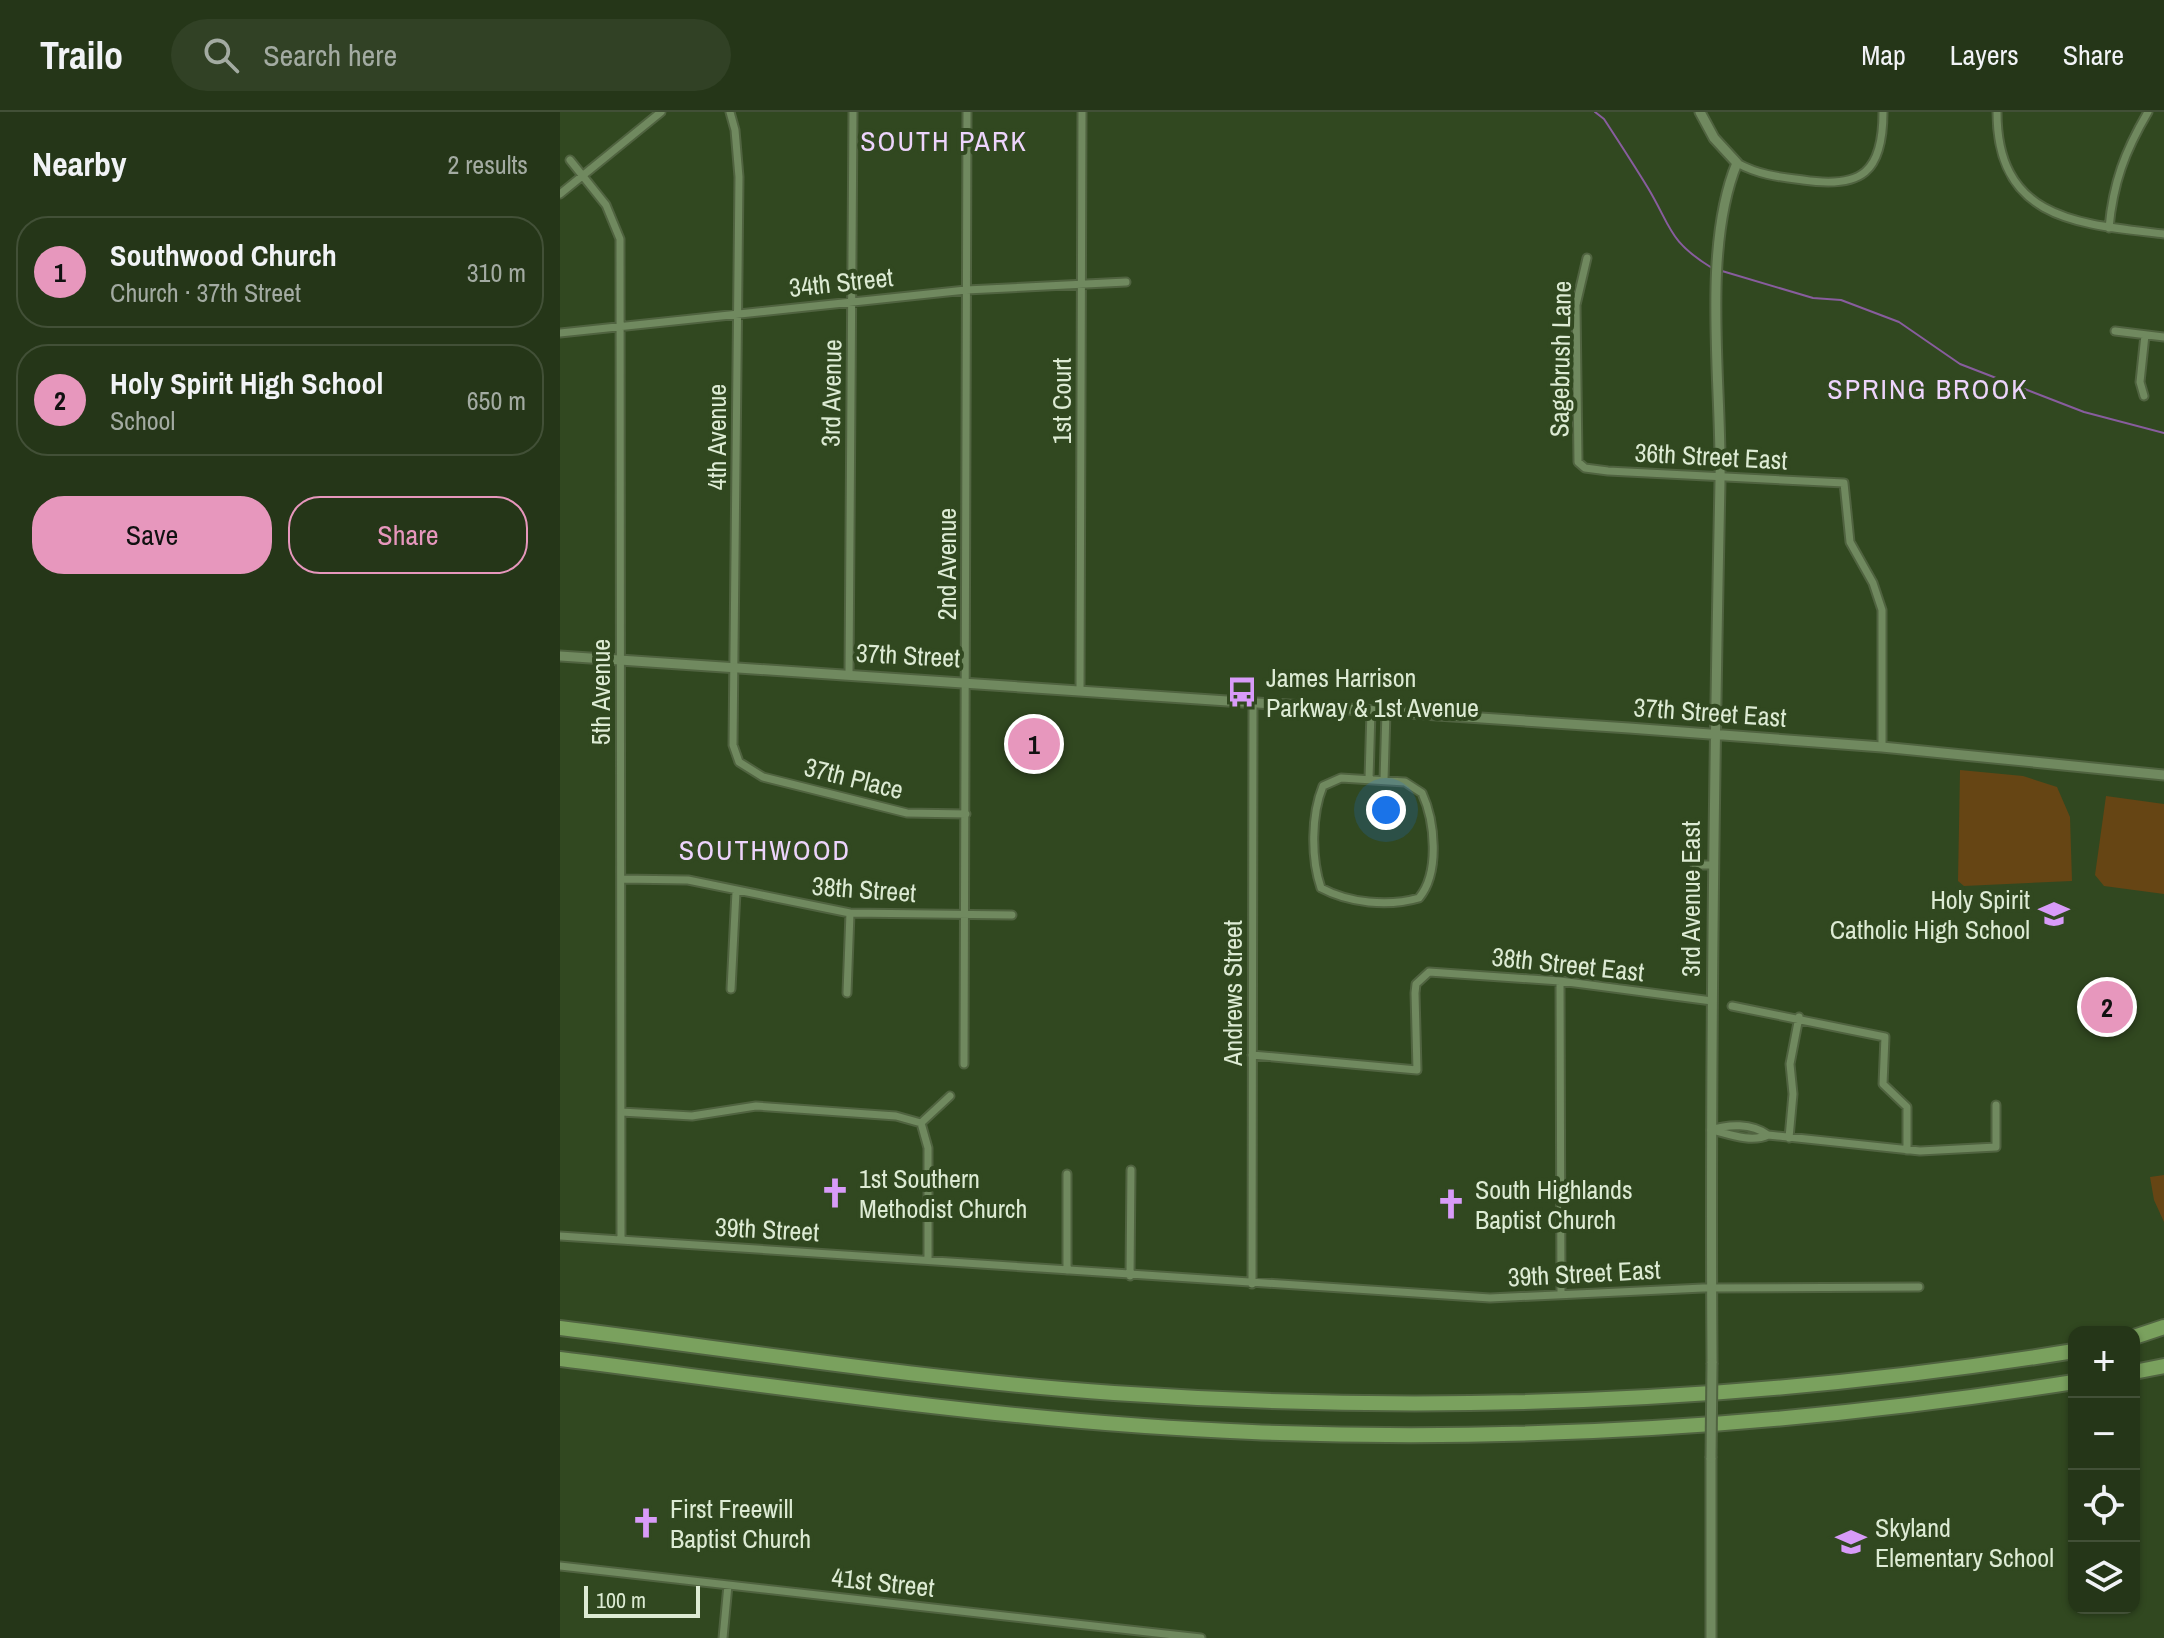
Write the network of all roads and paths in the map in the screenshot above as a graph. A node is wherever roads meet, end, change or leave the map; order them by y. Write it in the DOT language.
graph roads {
  1 [pos="661,112"];
  2 [pos="730,112"];
  3 [pos="853,112"];
  4 [pos="967,112"];
  5 [pos="1082,112"];
  6 [pos="1700,112"];
  7 [pos="1883,112"];
  8 [pos="1997,112"];
  9 [pos="2148,112"];
  10 [pos="570,160"];
  11 [pos="1737,163"];
  12 [pos="584,176"];
  13 [pos="560,194"];
  14 [pos="2109,228"];
  15 [pos="2164,234"];
  16 [pos="1587,258"];
  17 [pos="1082,282"];
  18 [pos="1126,282"];
  19 [pos="966,290"];
  20 [pos="852,301"];
  21 [pos="737,313"];
  22 [pos="620,325"];
  23 [pos="2115,331"];
  24 [pos="560,333"];
  25 [pos="2145,335"];
  26 [pos="2164,337"];
  27 [pos="2144,396"];
  28 [pos="1578,462"];
  29 [pos="1720,477"];
  30 [pos="560,656"];
  31 [pos="620,659"];
  32 [pos="734,666"];
  33 [pos="849,674"];
  34 [pos="967,680"];
  35 [pos="1080,689"];
  36 [pos="1253,701"];
  37 [pos="1371,710"];
  38 [pos="1386,711"];
  39 [pos="1713,735"];
  40 [pos="1882,747"];
  41 [pos="739,762"];
  42 [pos="2164,775"];
  43 [pos="1369,779"];
  44 [pos="1384,780"];
  45 [pos="966,814"];
  46 [pos="1695,865"];
  47 [pos="1712,865"];
  48 [pos="621,879"];
  49 [pos="736,892"];
  50 [pos="850,913"];
  51 [pos="965,914"];
  52 [pos="1012,915"];
  53 [pos="1560,981"];
  54 [pos="731,989"];
  55 [pos="847,993"];
  56 [pos="1712,1001"];
  57 [pos="1732,1006"];
  58 [pos="1799,1017"];
  59 [pos="1252,1055"];
  60 [pos="964,1064"];
  61 [pos="950,1096"];
  62 [pos="1996,1105"];
  63 [pos="621,1112"];
  64 [pos="921,1123"];
  65 [pos="1711,1130"];
  66 [pos="1789,1138"];
  67 [pos="1907,1150"];
  68 [pos="1131,1170"];
  69 [pos="1067,1174"];
  70 [pos="560,1236"];
  71 [pos="621,1240"];
  72 [pos="928,1259"];
  73 [pos="1067,1270"];
  74 [pos="1130,1276"];
  75 [pos="1252,1284"];
  76 [pos="1919,1287"];
  77 [pos="1712,1288"];
  78 [pos="1561,1294"];
  79 [pos="2164,1327"];
  80 [pos="560,1328"];
  81 [pos="2164,1336"];
  82 [pos="2140,1337"];
  83 [pos="2140,1338"];
  84 [pos="2068,1352"];
  85 [pos="560,1359"];
  86 [pos="2164,1368"];
  87 [pos="2140,1371"];
  88 [pos="2068,1383"];
  89 [pos="560,1566"];
  90 [pos="728,1585"];
  91 [pos="723,1638"];
  92 [pos="1201,1638"];
  93 [pos="1711,1638"];
  1 -- 12 [label="street"];
  2 -- 21 [label="street, 4th Avenue"];
  3 -- 20 [label="street, 3rd Avenue"];
  4 -- 19 [label="street, 2nd Avenue"];
  5 -- 17 [label="street, 1st Court"];
  6 -- 11 [label="street"];
  7 -- 11 [label="street"];
  8 -- 14 [label="street"];
  9 -- 14 [label="street"];
  10 -- 12 [label="street, 5th Avenue"];
  11 -- 29 [label="street, 3rd Avenue East"];
  12 -- 13 [label="street"];
  12 -- 22 [label="street, 5th Avenue"];
  14 -- 15 [label="street"];
  16 -- 28 [label="street, Sagebrush Lane"];
  17 -- 18 [label="street, 34th Street"];
  17 -- 19 [label="street, 34th Street"];
  17 -- 35 [label="street, 1st Court"];
  19 -- 20 [label="street, 34th Street"];
  19 -- 34 [label="street, 2nd Avenue"];
  20 -- 21 [label="street, 34th Street"];
  20 -- 33 [label="street, 3rd Avenue"];
  21 -- 22 [label="street, 34th Street"];
  21 -- 32 [label="street, 4th Avenue"];
  22 -- 24 [label="street, 34th Street"];
  22 -- 31 [label="street, 5th Avenue"];
  23 -- 25 [label="street"];
  25 -- 26 [label="street"];
  25 -- 27 [label="street"];
  28 -- 29 [label="street, 36th Street East"];
  29 -- 39 [label="street, 3rd Avenue East"];
  29 -- 40 [label="street, 36th Street East"];
  30 -- 31 [label="street, 37th Street"];
  31 -- 32 [label="street, 37th Street"];
  31 -- 48 [label="street, 5th Avenue"];
  32 -- 33 [label="street, 37th Street"];
  32 -- 41 [label="street, 4th Avenue"];
  33 -- 34 [label="street, 37th Street"];
  34 -- 35 [label="street, 37th Street"];
  34 -- 45 [label="street, 2nd Avenue"];
  35 -- 36 [label="street, 37th Street"];
  36 -- 37 [label="street, 37th Street East"];
  36 -- 59 [label="street, Andrews Street"];
  37 -- 38 [label="street, 37th Street East"];
  37 -- 43 [label="street"];
  38 -- 39 [label="street, 37th Street East"];
  38 -- 44 [label="street"];
  39 -- 40 [label="street, 37th Street East"];
  39 -- 47 [label="street, 3rd Avenue East"];
  40 -- 42 [label="street, 37th Street East"];
  41 -- 45 [label="street, 37th Place"];
  43 -- 44 [label="street"];
  43 -- 44 [label="street"];
  45 -- 51 [label="street, 2nd Avenue"];
  46 -- 47 [label="street"];
  47 -- 56 [label="street, 3rd Avenue East"];
  48 -- 49 [label="street, 38th Street"];
  48 -- 63 [label="street, 5th Avenue"];
  49 -- 50 [label="street, 38th Street"];
  49 -- 54 [label="street"];
  50 -- 51 [label="street, 38th Street"];
  50 -- 55 [label="street"];
  51 -- 52 [label="street, 38th Street"];
  51 -- 60 [label="street, 2nd Avenue"];
  53 -- 56 [label="street, 38th Street East"];
  53 -- 59 [label="street, 38th Street East"];
  53 -- 78 [label="street"];
  56 -- 65 [label="street, 3rd Avenue East"];
  57 -- 58 [label="street"];
  58 -- 66 [label="street"];
  58 -- 67 [label="street"];
  59 -- 75 [label="street, Andrews Street"];
  61 -- 64 [label="street"];
  62 -- 67 [label="street"];
  63 -- 64 [label="street"];
  63 -- 71 [label="street, 5th Avenue"];
  64 -- 72 [label="street"];
  65 -- 66 [label="street"];
  65 -- 77 [label="street, 3rd Avenue East"];
  66 -- 67 [label="street"];
  68 -- 74 [label="street"];
  69 -- 73 [label="street"];
  70 -- 71 [label="street, 39th Street"];
  71 -- 72 [label="street, 39th Street"];
  72 -- 73 [label="street, 39th Street"];
  73 -- 74 [label="street, 39th Street"];
  74 -- 75 [label="street, 39th Street"];
  75 -- 78 [label="street, 39th Street East"];
  76 -- 77 [label="street, 39th Street East"];
  77 -- 78 [label="street, 39th Street East"];
  77 -- 93 [label="street, 3rd Avenue East, bridge"];
  79 -- 82 [label="highway"];
  80 -- 84 [label="highway"];
  81 -- 83 [label="highway"];
  85 -- 88 [label="highway"];
  86 -- 87 [label="highway"];
  89 -- 90 [label="street, 41st Street"];
  90 -- 91 [label="street"];
  90 -- 92 [label="street, 41st Street"];
}
